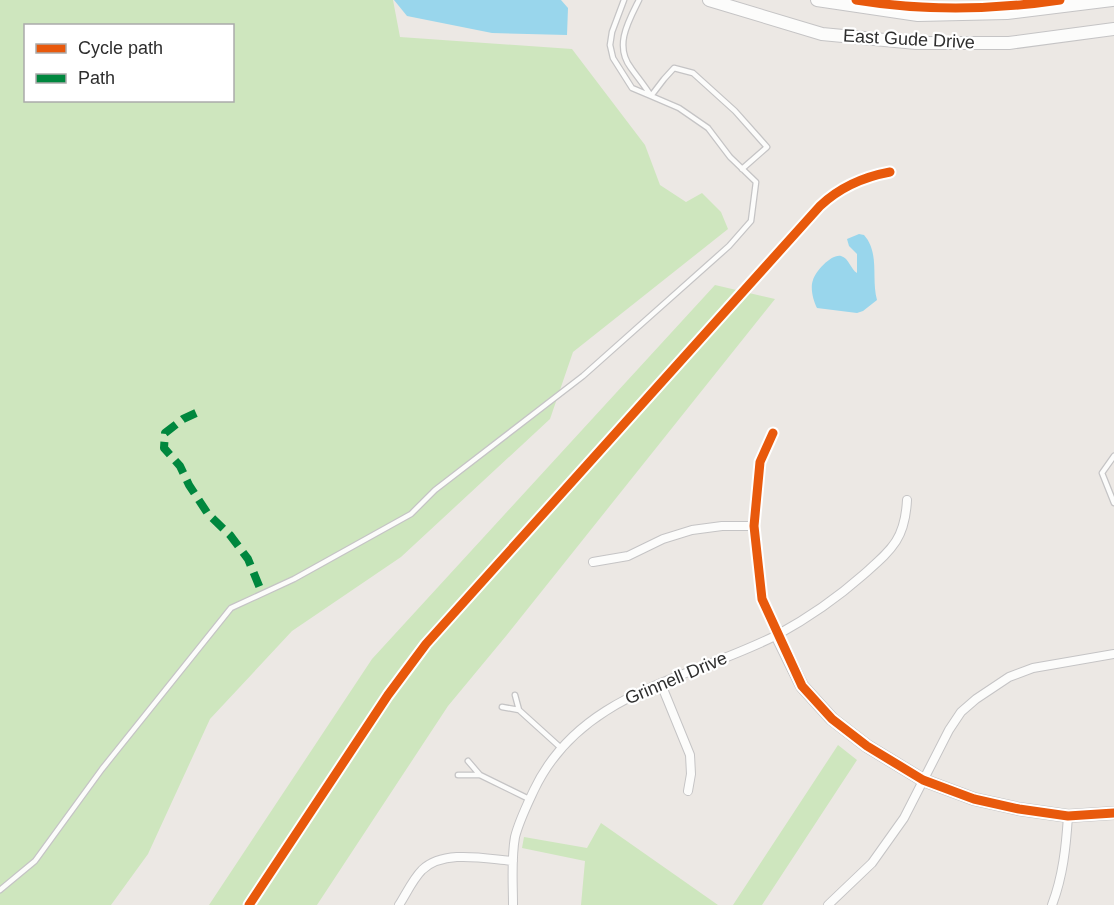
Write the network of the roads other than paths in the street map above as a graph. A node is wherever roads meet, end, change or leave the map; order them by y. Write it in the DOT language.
graph roads {
  1 [pos="624,0"];
  2 [pos="639,0"];
  3 [pos="709,0"];
  4 [pos="817,0"];
  5 [pos="1112,0"];
  6 [pos="1114,28"];
  7 [pos="651,96"];
  8 [pos="742,169"];
  9 [pos="773,433"];
  10 [pos="1114,456"];
  11 [pos="907,500"];
  12 [pos="1114,503"];
  13 [pos="754,526"];
  14 [pos="593,562"];
  15 [pos="777,635"];
  16 [pos="1114,654"];
  17 [pos="661,684"];
  18 [pos="515,695"];
  19 [pos="502,707"];
  20 [pos="519,710"];
  21 [pos="561,748"];
  22 [pos="468,761"];
  23 [pos="458,775"];
  24 [pos="480,775"];
  25 [pos="923,780"];
  26 [pos="688,791"];
  27 [pos="529,799"];
  28 [pos="1114,813"];
  29 [pos="1068,816"];
  30 [pos="513,861"];
  31 [pos="0,890"];
  32 [pos="399,905"];
  33 [pos="513,905"];
  34 [pos="828,905"];
  35 [pos="1052,905"];
  1 -- 7 [label="lane"];
  2 -- 7 [label="lane"];
  3 -- 6 [label="main road, East Gude Drive"];
  4 -- 5 [label="main road, East Gude Drive"];
  7 -- 8 [label="lane"];
  7 -- 8 [label="lane"];
  8 -- 31 [label="lane"];
  9 -- 13 [label="street"];
  10 -- 12 [label="lane"];
  11 -- 15 [label="street, Grinnell Drive"];
  13 -- 14 [label="street"];
  13 -- 15 [label="street"];
  15 -- 17 [label="street, Grinnell Drive"];
  15 -- 25 [label="main road"];
  16 -- 25 [label="street"];
  17 -- 21 [label="street, Grinnell Drive"];
  17 -- 26 [label="street"];
  18 -- 20 [label="lane"];
  19 -- 20 [label="lane"];
  20 -- 21 [label="lane"];
  21 -- 27 [label="street, Grinnell Drive"];
  22 -- 24 [label="lane"];
  23 -- 24 [label="lane"];
  24 -- 27 [label="lane"];
  25 -- 29 [label="main road"];
  25 -- 34 [label="street"];
  27 -- 30 [label="street, Grinnell Drive"];
  28 -- 29 [label="main road"];
  29 -- 35 [label="street"];
  30 -- 32 [label="street"];
  30 -- 33 [label="street, Grinnell Drive"];
}
